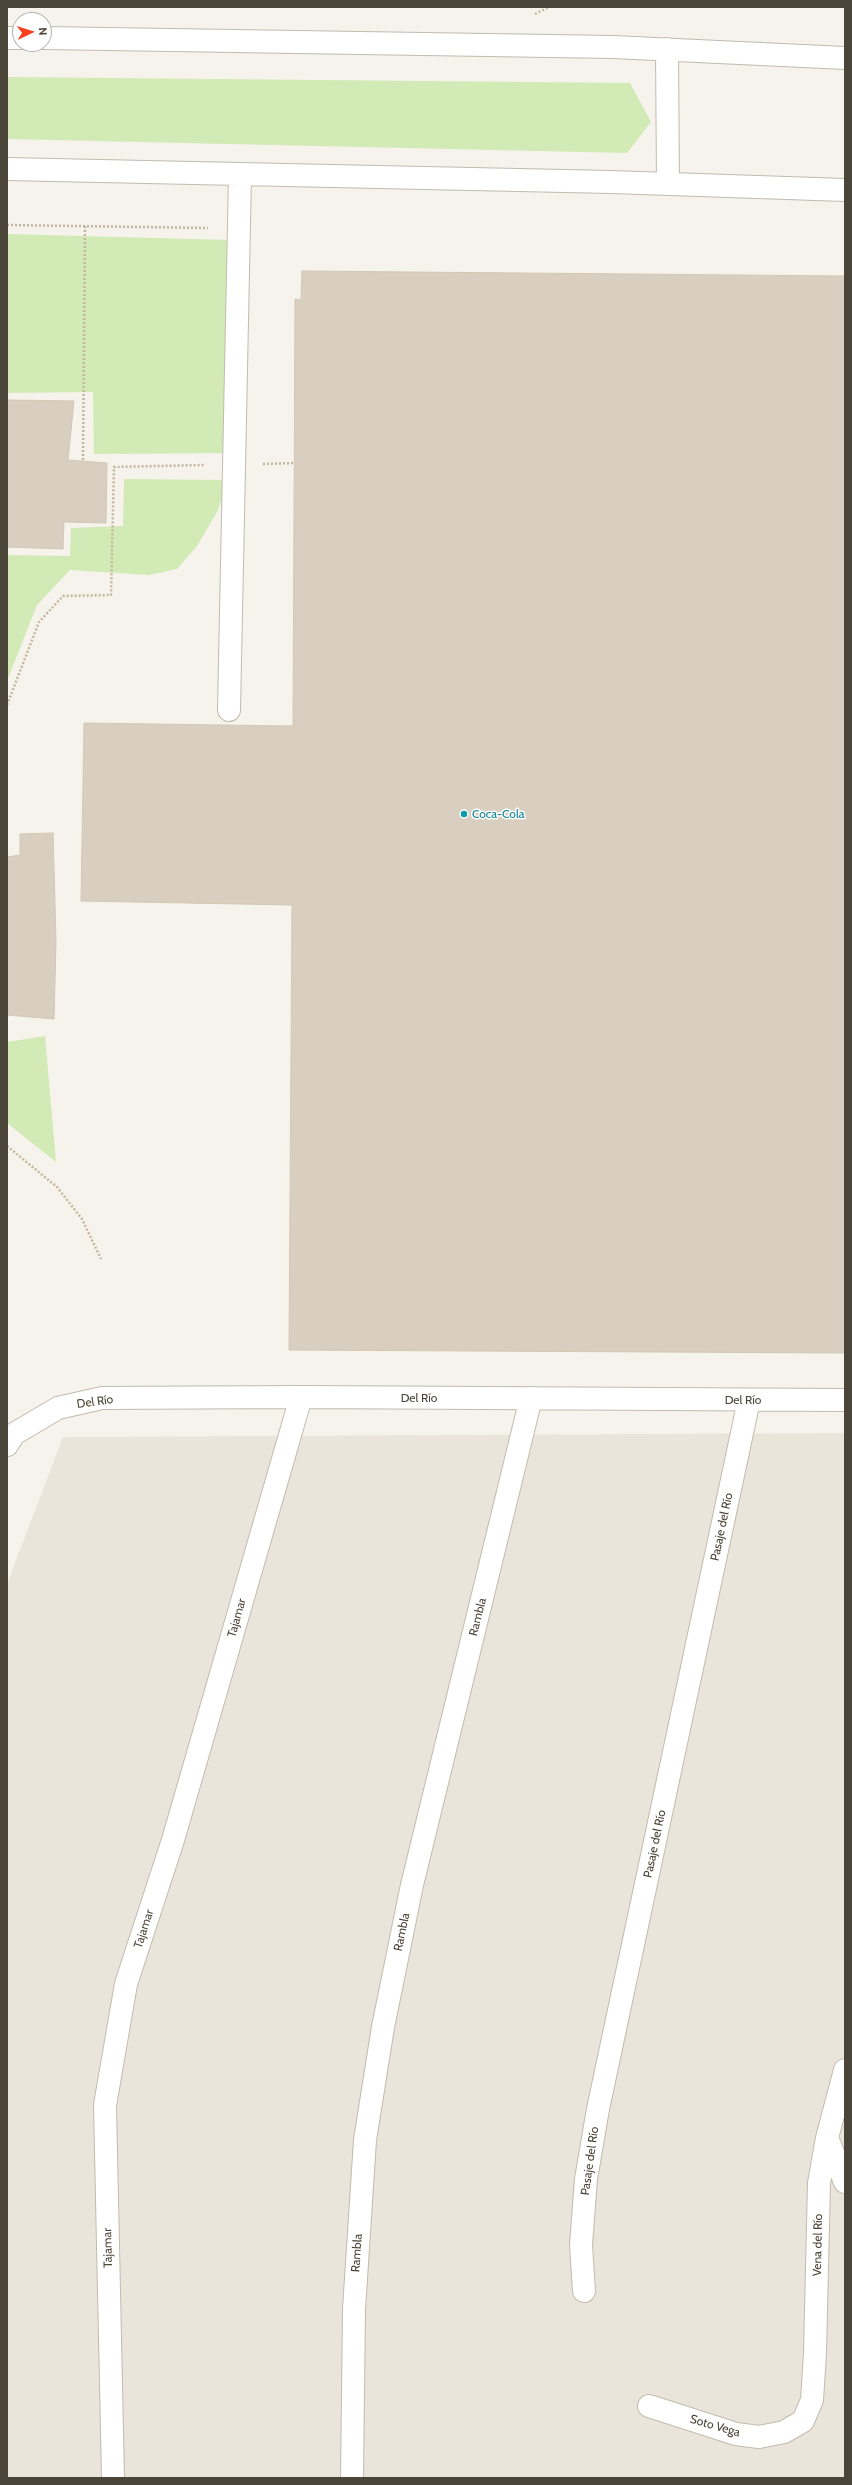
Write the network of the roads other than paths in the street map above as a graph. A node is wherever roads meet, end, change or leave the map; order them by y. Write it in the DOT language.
graph roads {
  1 [pos="52,38"];
  2 [pos="667,49"];
  3 [pos="845,58"];
  4 [pos="7,169"];
  5 [pos="240,175"];
  6 [pos="668,184"];
  7 [pos="845,190"];
  8 [pos="229,710"];
  9 [pos="301,1397"];
  10 [pos="531,1398"];
  11 [pos="749,1400"];
  12 [pos="845,1400"];
  13 [pos="7,1445"];
  14 [pos="845,2070"];
  15 [pos="827,2138"];
  16 [pos="845,2182"];
  17 [pos="584,2290"];
  18 [pos="649,2406"];
  19 [pos="803,2421"];
  20 [pos="113,2478"];
  21 [pos="352,2478"];
  1 -- 2 [label="street"];
  2 -- 3 [label="street"];
  2 -- 6 [label="street"];
  4 -- 5 [label="street"];
  5 -- 6 [label="street"];
  5 -- 8 [label="street"];
  6 -- 7 [label="street"];
  9 -- 10 [label="street, Del Río"];
  9 -- 13 [label="street, Del Río"];
  9 -- 20 [label="street, Tajamar"];
  10 -- 11 [label="street, Del Río"];
  10 -- 21 [label="street, Rambla"];
  11 -- 12 [label="street, Del Río"];
  11 -- 17 [label="street, Pasaje del Río"];
  14 -- 15 [label="street, Vena del Río"];
  15 -- 16 [label="street"];
  15 -- 19 [label="street, Vena del Río"];
  18 -- 19 [label="street, Soto Vega"];
}
